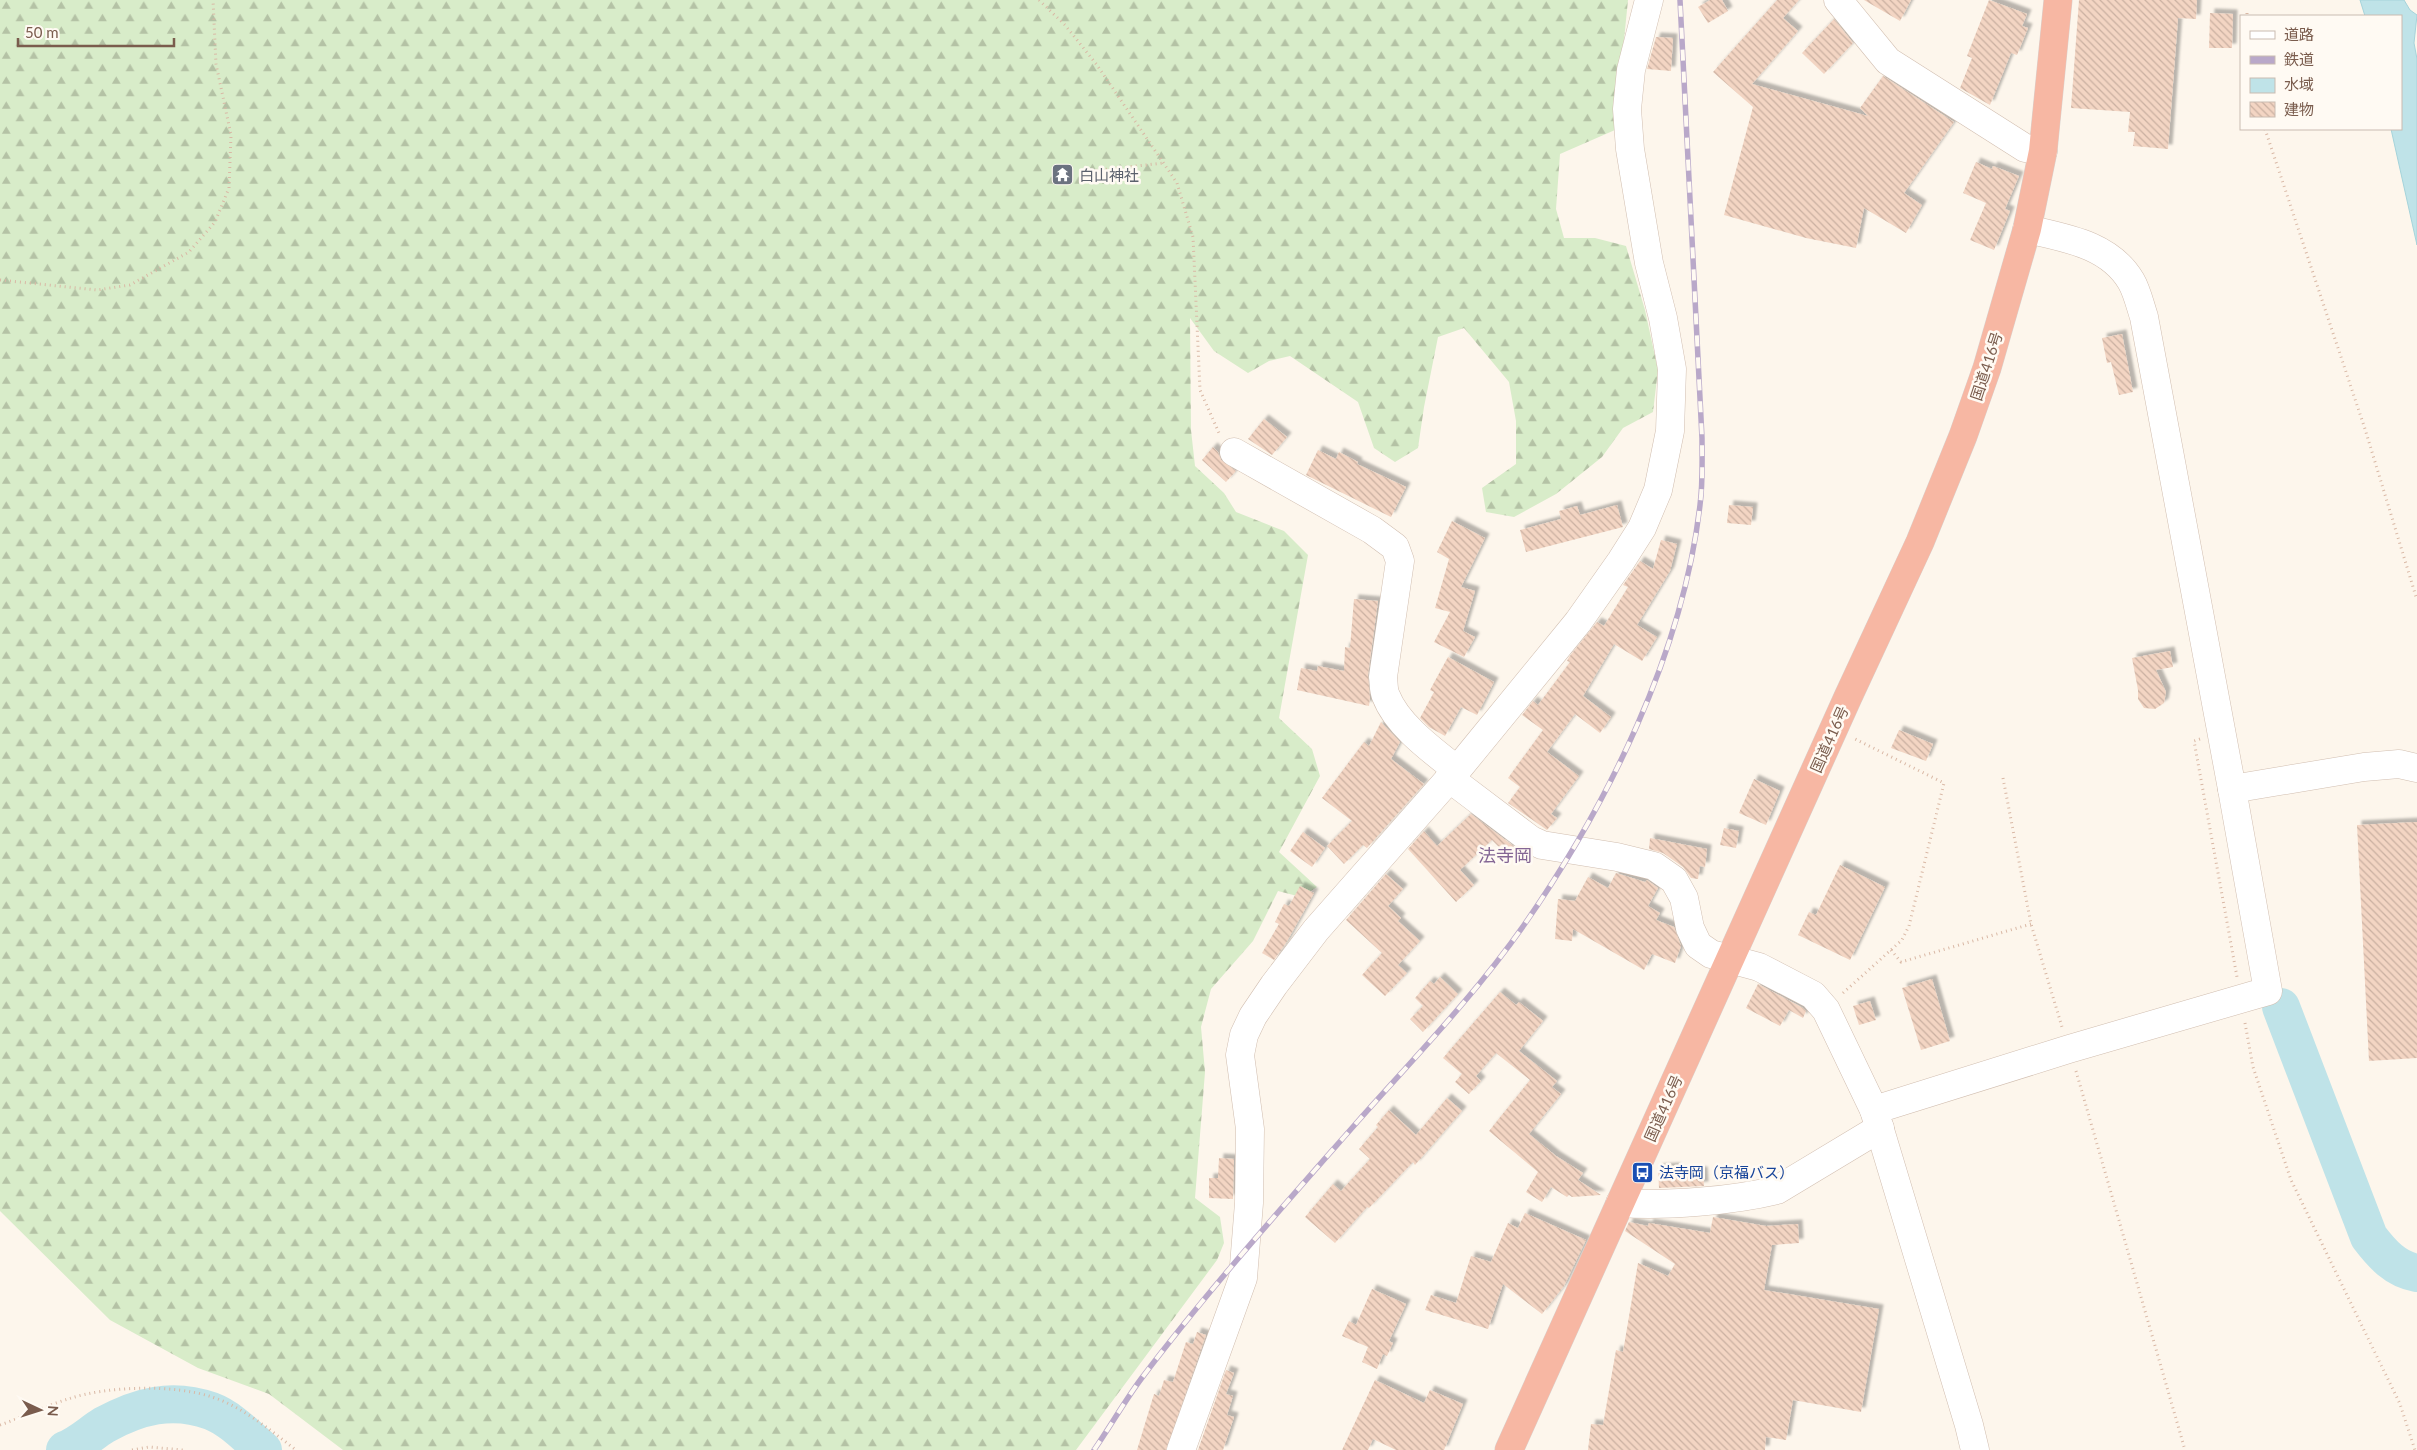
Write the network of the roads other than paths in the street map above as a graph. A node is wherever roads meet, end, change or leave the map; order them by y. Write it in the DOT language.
graph roads {
  1 [pos="1649,0"];
  2 [pos="1838,0"];
  3 [pos="2058,0"];
  4 [pos="2044,151"];
  5 [pos="2027,229"];
  6 [pos="1234,452"];
  7 [pos="2417,768"];
  8 [pos="1453,774"];
  9 [pos="2232,789"];
  10 [pos="1731,959"];
  11 [pos="1877,1119"];
  12 [pos="1620,1203"];
  13 [pos="1182,1450"];
  14 [pos="1509,1450"];
  15 [pos="1975,1450"];
  1 -- 8 [label="street"];
  2 -- 4 [label="street"];
  3 -- 4 [label="highway, 国道416号"];
  4 -- 5 [label="highway, 国道416号"];
  5 -- 9 [label="street"];
  5 -- 10 [label="highway, 国道416号"];
  6 -- 8 [label="street"];
  7 -- 9 [label="street"];
  8 -- 10 [label="street"];
  8 -- 13 [label="street"];
  9 -- 11 [label="street"];
  10 -- 11 [label="street"];
  10 -- 12 [label="highway, 国道416号"];
  11 -- 12 [label="street"];
  11 -- 15 [label="street"];
  12 -- 14 [label="highway, 国道416号"];
}
